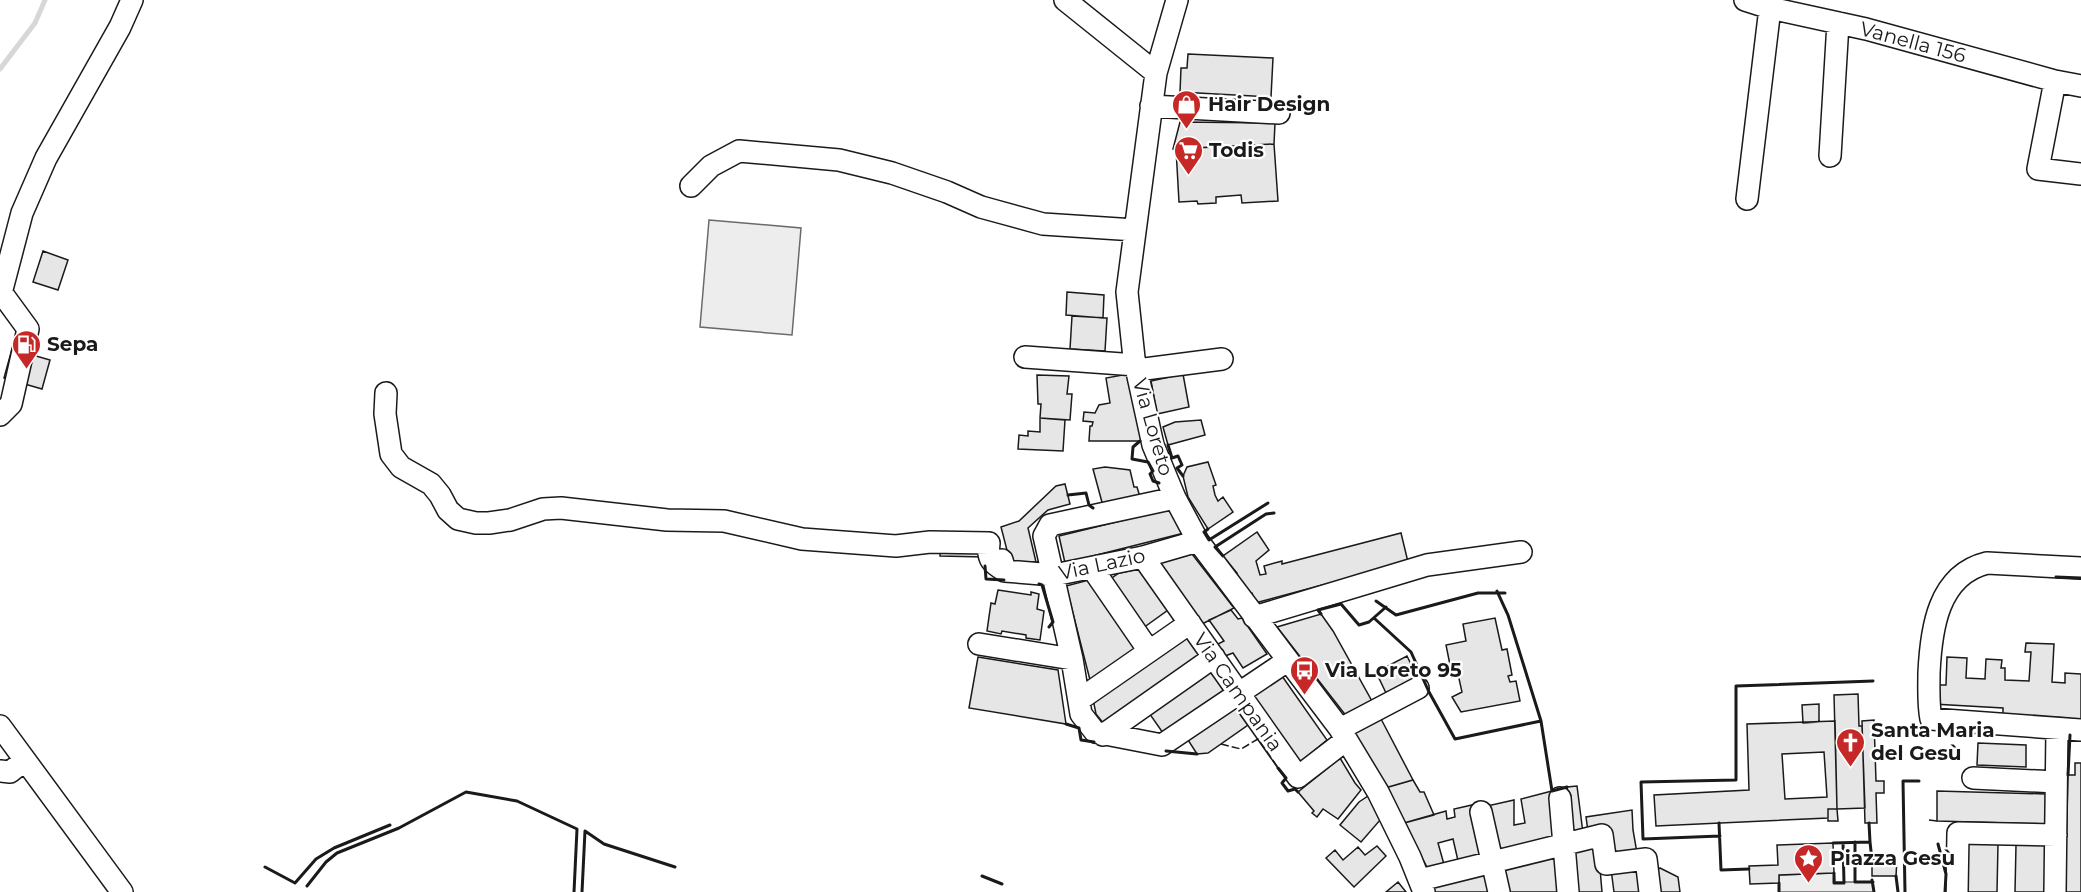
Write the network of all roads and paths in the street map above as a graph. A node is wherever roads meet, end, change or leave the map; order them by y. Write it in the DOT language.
graph roads {
  1 [pos="132,0"];
  2 [pos="1065,0"];
  3 [pos="1177,0"];
  4 [pos="1746,0"];
  5 [pos="1770,8"];
  6 [pos="1839,23"];
  7 [pos="1156,73"];
  8 [pos="2055,81"];
  9 [pos="2081,86"];
  10 [pos="1151,106"];
  11 [pos="1280,113"];
  12 [pos="1830,156"];
  13 [pos="2081,174"];
  14 [pos="691,186"];
  15 [pos="1747,199"];
  16 [pos="1135,230"];
  17 [pos="0,294"];
  18 [pos="1025,357"];
  19 [pos="1222,359"];
  20 [pos="1136,367"];
  21 [pos="386,393"];
  22 [pos="0,415"];
  23 [pos="1175,498"];
  24 [pos="996,536"];
  25 [pos="1198,540"];
  26 [pos="1521,552"];
  27 [pos="1143,557"];
  28 [pos="1092,568"];
  29 [pos="2081,568"];
  30 [pos="1005,571"];
  31 [pos="1054,575"];
  32 [pos="1254,617"];
  33 [pos="1190,623"];
  34 [pos="979,644"];
  35 [pos="1149,651"];
  36 [pos="1214,657"];
  37 [pos="1072,659"];
  38 [pos="1287,661"];
  39 [pos="1418,688"];
  40 [pos="1239,693"];
  41 [pos="1079,700"];
  42 [pos="0,726"];
  43 [pos="2057,729"];
  44 [pos="2081,730"];
  45 [pos="1103,735"];
  46 [pos="1343,735"];
  47 [pos="24,760"];
  48 [pos="0,771"];
  49 [pos="1973,778"];
  50 [pos="2056,782"];
  51 [pos="1560,798"];
  52 [pos="1481,812"];
  53 [pos="2056,836"];
  54 [pos="1564,845"];
  55 [pos="1491,863"];
  56 [pos="1422,886"];
  57 [pos="122,892"];
  58 [pos="1499,892"];
  59 [pos="1568,892"];
  60 [pos="1650,892"];
  61 [pos="1957,892"];
  62 [pos="2055,892"];
  1 -- 17 [label="street"];
  2 -- 7 [label="street"];
  3 -- 7 [label="street, Via Loreto"];
  4 -- 5 [label="street, Vanella 156"];
  5 -- 6 [label="street, Vanella 156"];
  5 -- 15 [label="street"];
  6 -- 8 [label="street, Vanella 156"];
  6 -- 12 [label="street"];
  7 -- 10 [label="street, Via Loreto"];
  8 -- 9 [label="street, Vanella 156"];
  8 -- 13 [label="street"];
  10 -- 11 [label="street"];
  10 -- 16 [label="street, Via Loreto"];
  14 -- 16 [label="street"];
  16 -- 20 [label="street, Via Loreto"];
  17 -- 22 [label="street"];
  18 -- 20 [label="street"];
  19 -- 20 [label="street"];
  20 -- 23 [label="street, Via Loreto"];
  21 -- 30 [label="street"];
  23 -- 25 [label="street, Via Loreto"];
  23 -- 31 [label="street"];
  24 -- 30 [label="street"];
  25 -- 27 [label="street, Via Lazio"];
  25 -- 32 [label="street, Via Loreto"];
  26 -- 32 [label="street"];
  27 -- 28 [label="street, Via Lazio"];
  27 -- 33 [label="street, Via Campania"];
  28 -- 31 [label="street, Via Lazio"];
  28 -- 35 [label="street"];
  29 -- 43 [label="street"];
  30 -- 31 [label="street, Via Lazio"];
  31 -- 37 [label="street"];
  32 -- 38 [label="street, Via Loreto"];
  33 -- 35 [label="street"];
  33 -- 36 [label="street, Via Campania"];
  34 -- 37 [label="street"];
  35 -- 41 [label="street"];
  36 -- 40 [label="street, Via Campania"];
  36 -- 45 [label="street"];
  37 -- 41 [label="street"];
  38 -- 40 [label="street"];
  38 -- 46 [label="street, Via Loreto"];
  39 -- 46 [label="street"];
  40 -- 45 [label="street"];
  40 -- 46 [label="street, Via Campania"];
  41 -- 45 [label="street"];
  42 -- 47 [label="street"];
  43 -- 44 [label="street"];
  43 -- 50 [label="street"];
  46 -- 56 [label="street, Via Loreto"];
  47 -- 48 [label="street"];
  47 -- 57 [label="street"];
  49 -- 50 [label="street"];
  50 -- 53 [label="street"];
  51 -- 54 [label="street"];
  52 -- 55 [label="street"];
  53 -- 61 [label="street"];
  53 -- 62 [label="street"];
  54 -- 55 [label="street"];
  54 -- 59 [label="street"];
  54 -- 60 [label="street"];
  55 -- 56 [label="street"];
  55 -- 58 [label="street"];
}
